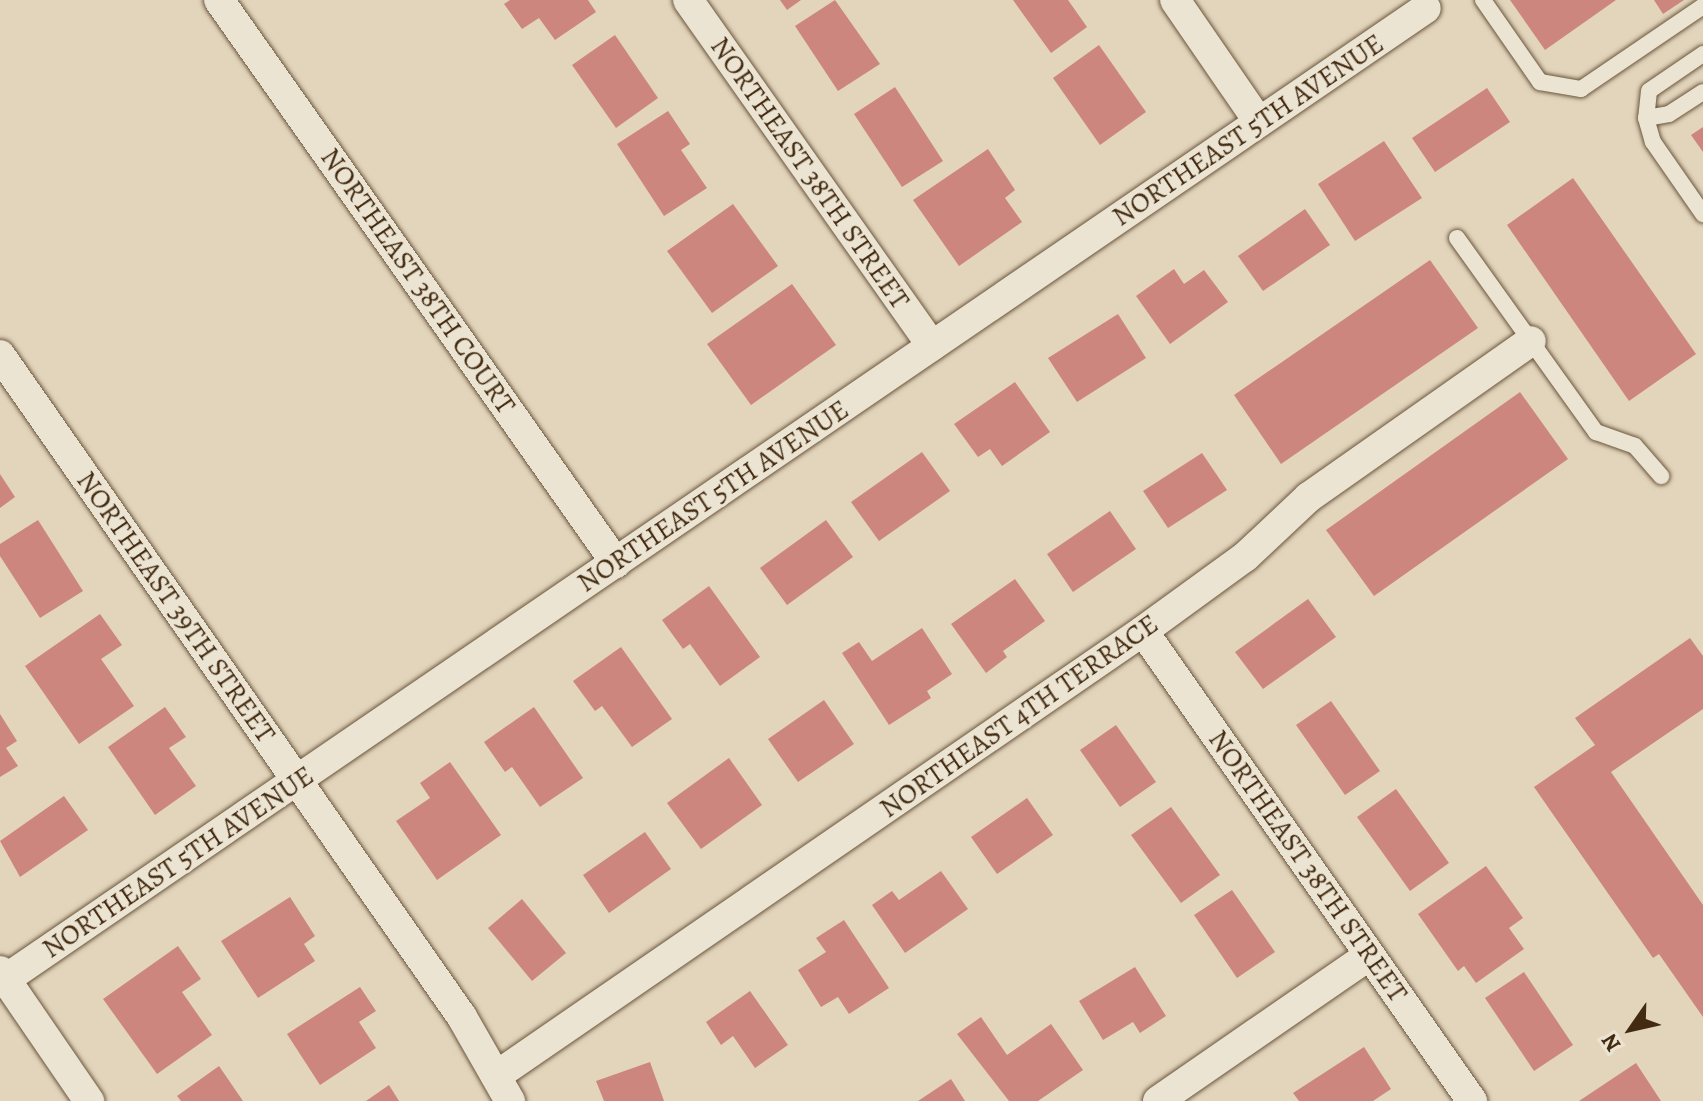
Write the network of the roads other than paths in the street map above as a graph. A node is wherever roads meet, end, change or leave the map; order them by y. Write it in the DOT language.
graph roads {
  1 [pos="219,0"];
  2 [pos="688,0"];
  3 [pos="1175,0"];
  4 [pos="1483,0"];
  5 [pos="1703,6"];
  6 [pos="1426,8"];
  7 [pos="1703,54"];
  8 [pos="1703,92"];
  9 [pos="1646,118"];
  10 [pos="1259,122"];
  11 [pos="1703,214"];
  12 [pos="1457,238"];
  13 [pos="1531,341"];
  14 [pos="932,346"];
  15 [pos="0,355"];
  16 [pos="1661,476"];
  17 [pos="616,563"];
  18 [pos="1143,631"];
  19 [pos="297,780"];
  20 [pos="1370,955"];
  21 [pos="2,978"];
  22 [pos="503,1089"];
  23 [pos="89,1101"];
  24 [pos="1158,1101"];
  25 [pos="1472,1101"];
  1 -- 17 [label="street, NORTHEAST 38TH COURT"];
  2 -- 14 [label="street, NORTHEAST 38TH STREET"];
  3 -- 10 [label="street"];
  4 -- 5 [label="lane"];
  6 -- 10 [label="street, NORTHEAST 5TH AVENUE"];
  7 -- 9 [label="lane"];
  8 -- 9 [label="lane"];
  9 -- 11 [label="lane"];
  10 -- 14 [label="street, NORTHEAST 5TH AVENUE"];
  12 -- 13 [label="lane"];
  13 -- 16 [label="lane"];
  13 -- 18 [label="street, NORTHEAST 4TH TERRACE"];
  14 -- 17 [label="street, NORTHEAST 5TH AVENUE"];
  15 -- 19 [label="street, NORTHEAST 39TH STREET"];
  17 -- 19 [label="street, NORTHEAST 5TH AVENUE"];
  18 -- 20 [label="street, NORTHEAST 38TH STREET"];
  18 -- 22 [label="street, NORTHEAST 4TH TERRACE"];
  19 -- 21 [label="street, NORTHEAST 5TH AVENUE"];
  19 -- 22 [label="street, NORTHEAST 39TH STREET"];
  20 -- 24 [label="street"];
  20 -- 25 [label="street, NORTHEAST 38TH STREET"];
  21 -- 23 [label="street"];
}
